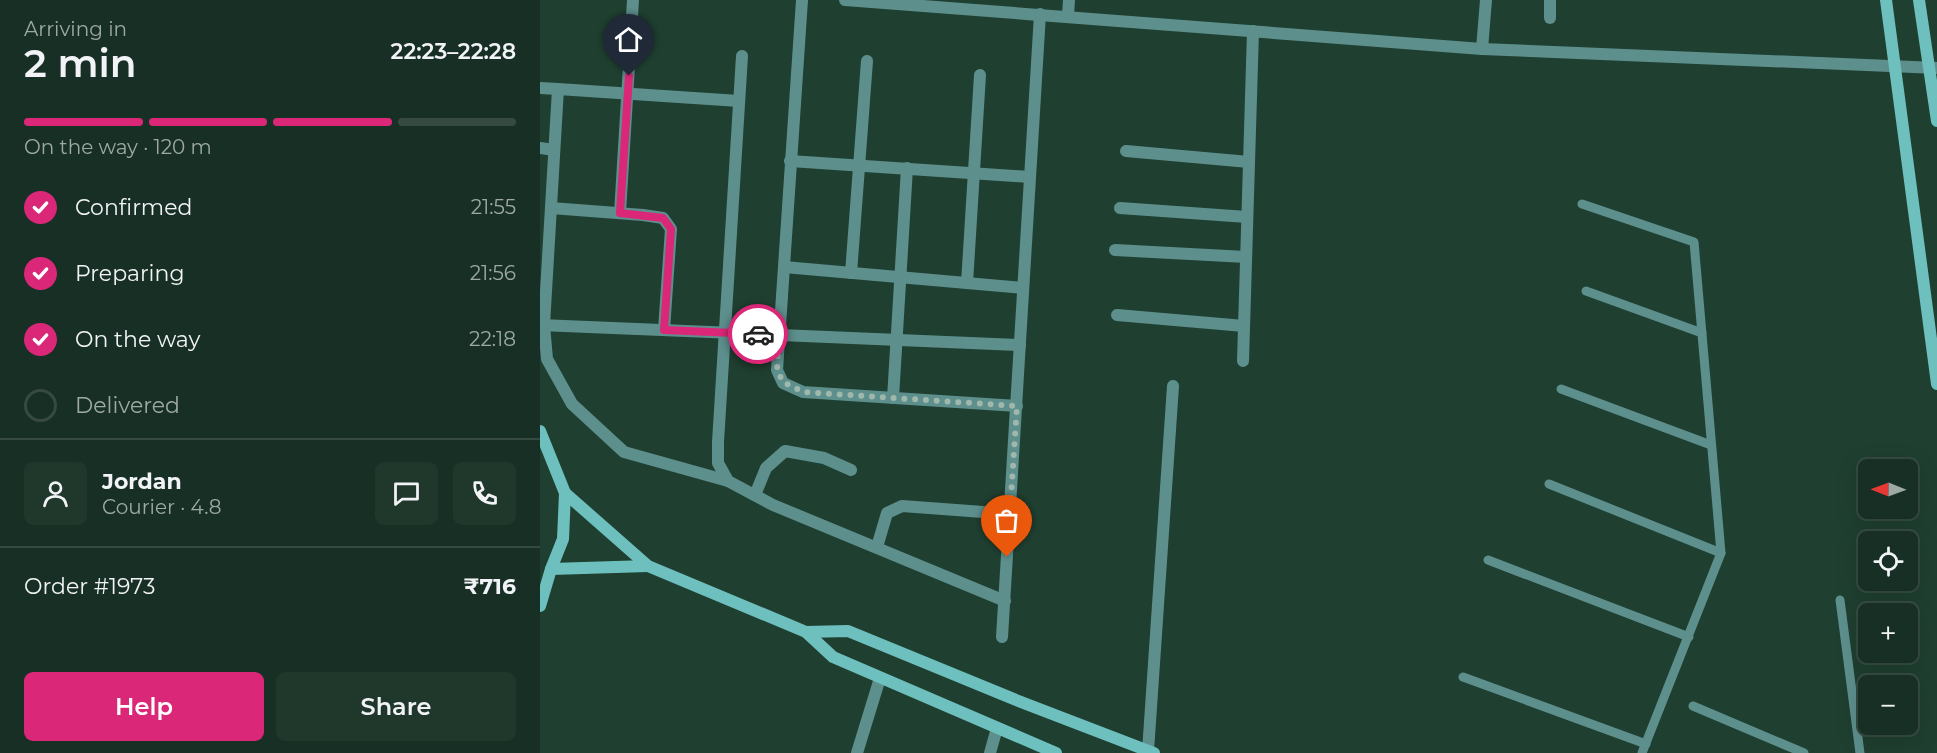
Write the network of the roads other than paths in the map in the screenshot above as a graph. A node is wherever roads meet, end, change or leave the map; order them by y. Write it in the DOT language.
graph roads {
  1 [pos="633,0"];
  2 [pos="802,0"];
  3 [pos="845,0"];
  4 [pos="1069,0"];
  5 [pos="1486,0"];
  6 [pos="1550,0"];
  7 [pos="1886,0"];
  8 [pos="1919,0"];
  9 [pos="928,3"];
  10 [pos="1040,14"];
  11 [pos="1068,16"];
  12 [pos="1550,18"];
  13 [pos="1253,31"];
  14 [pos="1482,49"];
  15 [pos="742,56"];
  16 [pos="867,61"];
  17 [pos="1895,66"];
  18 [pos="1933,68"];
  19 [pos="980,75"];
  20 [pos="540,88"];
  21 [pos="558,90"];
  22 [pos="628,94"];
  23 [pos="739,101"];
  24 [pos="1937,121"];
  25 [pos="540,148"];
  26 [pos="554,150"];
  27 [pos="1126,151"];
  28 [pos="790,160"];
  29 [pos="1249,162"];
  30 [pos="859,165"];
  31 [pos="908,168"];
  32 [pos="973,173"];
  33 [pos="1030,177"];
  34 [pos="1582,204"];
  35 [pos="551,208"];
  36 [pos="1120,208"];
  37 [pos="620,213"];
  38 [pos="1247,217"];
  39 [pos="1115,250"];
  40 [pos="1246,257"];
  41 [pos="784,267"];
  42 [pos="851,273"];
  43 [pos="901,278"];
  44 [pos="967,283"];
  45 [pos="1023,288"];
  46 [pos="1586,291"];
  47 [pos="1117,315"];
  48 [pos="542,325"];
  49 [pos="1244,326"];
  50 [pos="664,330"];
  51 [pos="726,332"];
  52 [pos="1702,333"];
  53 [pos="779,334"];
  54 [pos="897,340"];
  55 [pos="1020,345"];
  56 [pos="1243,361"];
  57 [pos="1937,384"];
  58 [pos="1173,386"];
  59 [pos="1561,389"];
  60 [pos="893,398"];
  61 [pos="1017,406"];
  62 [pos="540,431"];
  63 [pos="1712,445"];
  64 [pos="851,470"];
  65 [pos="728,481"];
  66 [pos="1549,484"];
  67 [pos="565,493"];
  68 [pos="755,495"];
  69 [pos="1010,514"];
  70 [pos="876,547"];
  71 [pos="1721,553"];
  72 [pos="1488,560"];
  73 [pos="648,566"];
  74 [pos="551,569"];
  75 [pos="1005,600"];
  76 [pos="1840,600"];
  77 [pos="540,606"];
  78 [pos="806,632"];
  79 [pos="1002,637"];
  80 [pos="1689,637"];
  81 [pos="1463,676"];
  82 [pos="880,678"];
  83 [pos="1693,706"];
  84 [pos="997,728"];
  85 [pos="1644,748"];
  86 [pos="1151,752"];
  87 [pos="857,753"];
  88 [pos="990,753"];
  89 [pos="1056,753"];
  90 [pos="1804,753"];
  91 [pos="1860,753"];
  1 -- 22 [label="street"];
  2 -- 28 [label="street"];
  3 -- 9 [label="street"];
  4 -- 11 [label="street"];
  5 -- 14 [label="street"];
  6 -- 12 [label="street"];
  7 -- 17 [label="street"];
  8 -- 18 [label="street"];
  9 -- 10 [label="street"];
  10 -- 11 [label="street"];
  10 -- 33 [label="street"];
  11 -- 13 [label="street"];
  13 -- 14 [label="street"];
  13 -- 29 [label="street"];
  14 -- 17 [label="street"];
  15 -- 23 [label="street"];
  16 -- 30 [label="street"];
  17 -- 18 [label="street"];
  17 -- 57 [label="street"];
  18 -- 24 [label="street"];
  19 -- 32 [label="street"];
  20 -- 21 [label="street"];
  21 -- 22 [label="street"];
  21 -- 26 [label="street"];
  22 -- 23 [label="street"];
  22 -- 37 [label="street"];
  23 -- 51 [label="street"];
  25 -- 26 [label="street"];
  26 -- 35 [label="street"];
  27 -- 29 [label="street"];
  28 -- 30 [label="street"];
  28 -- 41 [label="street"];
  29 -- 38 [label="street"];
  30 -- 31 [label="street"];
  30 -- 42 [label="street"];
  31 -- 32 [label="street"];
  31 -- 43 [label="street"];
  32 -- 33 [label="street"];
  32 -- 44 [label="street"];
  33 -- 45 [label="street"];
  34 -- 52 [label="lane"];
  35 -- 37 [label="street"];
  35 -- 48 [label="street"];
  36 -- 38 [label="street"];
  37 -- 50 [label="street"];
  38 -- 40 [label="street"];
  39 -- 40 [label="street"];
  40 -- 49 [label="street"];
  41 -- 42 [label="street"];
  41 -- 53 [label="street"];
  42 -- 43 [label="street"];
  43 -- 44 [label="street"];
  43 -- 54 [label="street"];
  44 -- 45 [label="street"];
  45 -- 55 [label="street"];
  46 -- 52 [label="lane"];
  47 -- 49 [label="street"];
  48 -- 50 [label="street"];
  48 -- 65 [label="street"];
  49 -- 56 [label="street"];
  50 -- 51 [label="street"];
  51 -- 53 [label="street"];
  51 -- 65 [label="street"];
  52 -- 63 [label="lane"];
  53 -- 54 [label="street"];
  53 -- 60 [label="street"];
  54 -- 55 [label="street"];
  54 -- 60 [label="street"];
  55 -- 61 [label="street"];
  58 -- 86 [label="street"];
  59 -- 63 [label="lane"];
  60 -- 61 [label="street"];
  61 -- 69 [label="street"];
  62 -- 67 [label="street"];
  63 -- 71 [label="lane"];
  64 -- 68 [label="street"];
  65 -- 68 [label="street"];
  66 -- 71 [label="lane"];
  67 -- 73 [label="street"];
  67 -- 74 [label="street"];
  68 -- 70 [label="street"];
  69 -- 70 [label="street"];
  69 -- 75 [label="street"];
  70 -- 75 [label="street"];
  71 -- 80 [label="lane"];
  72 -- 80 [label="lane"];
  73 -- 74 [label="street"];
  73 -- 78 [label="street"];
  74 -- 77 [label="street"];
  75 -- 79 [label="street"];
  76 -- 91 [label="lane"];
  78 -- 82 [label="street"];
  78 -- 86 [label="street"];
  80 -- 85 [label="lane"];
  81 -- 85 [label="lane"];
  82 -- 84 [label="street"];
  82 -- 87 [label="street"];
  83 -- 90 [label="lane"];
  84 -- 88 [label="street"];
  84 -- 89 [label="street"];
}
